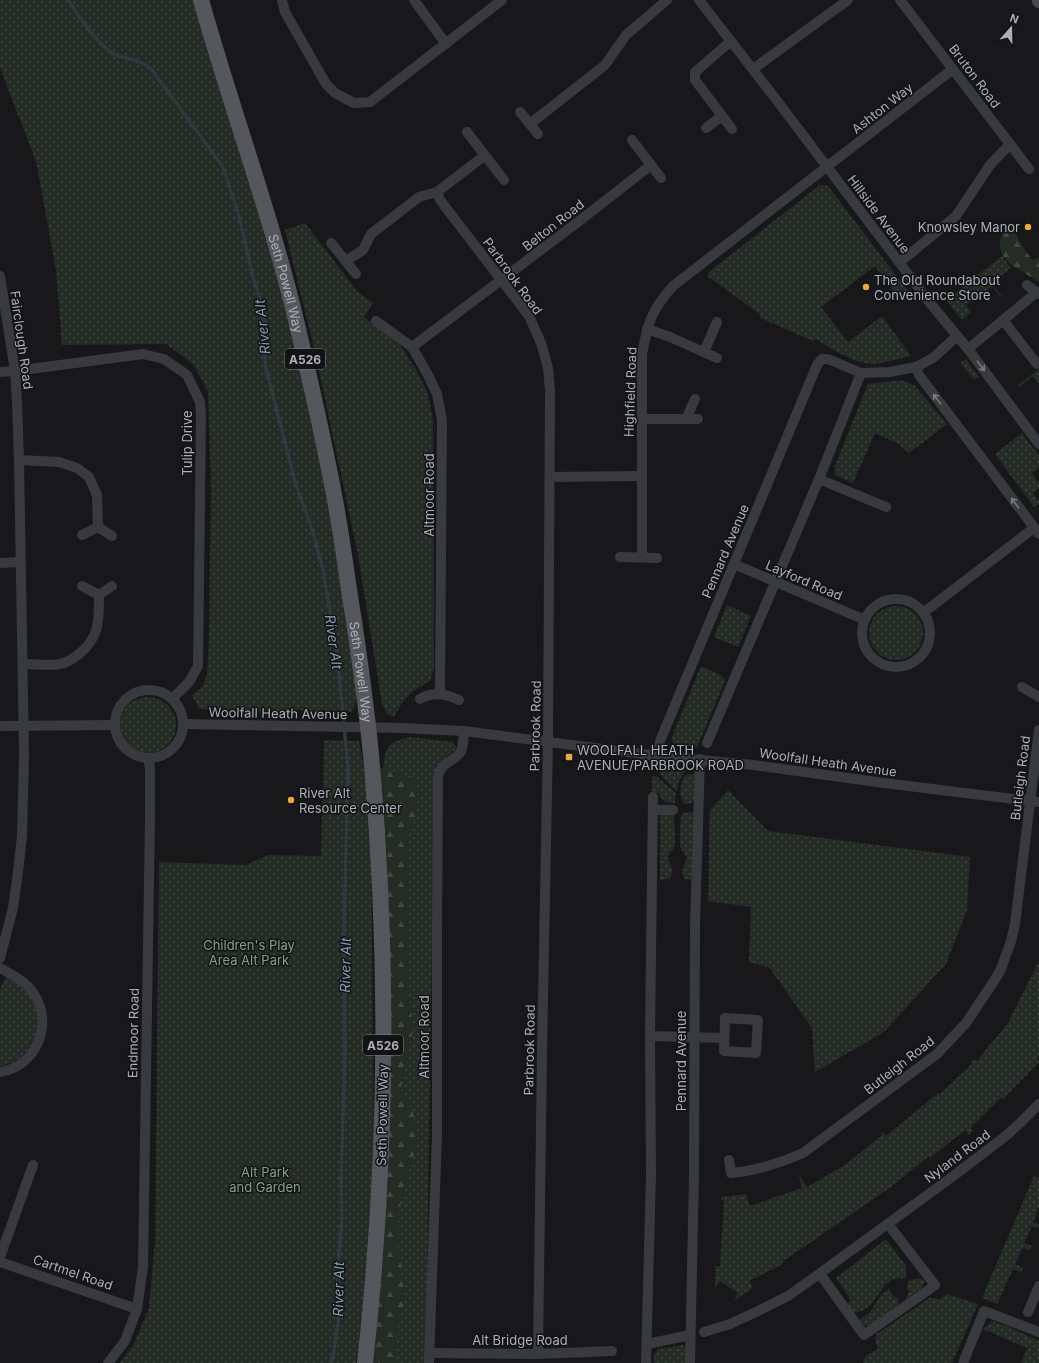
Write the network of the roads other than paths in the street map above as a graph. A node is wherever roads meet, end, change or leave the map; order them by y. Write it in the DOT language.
graph roads {
  1 [pos="201,0"];
  2 [pos="282,0"];
  3 [pos="414,0"];
  4 [pos="502,0"];
  5 [pos="667,0"];
  6 [pos="699,0"];
  7 [pos="848,0"];
  8 [pos="900,0"];
  9 [pos="731,42"];
  10 [pos="446,44"];
  11 [pos="753,69"];
  12 [pos="953,69"];
  13 [pos="520,112"];
  14 [pos="722,116"];
  15 [pos="530,124"];
  16 [pos="706,128"];
  17 [pos="732,129"];
  18 [pos="467,132"];
  19 [pos="538,134"];
  20 [pos="632,140"];
  21 [pos="1010,144"];
  22 [pos="484,156"];
  23 [pos="651,165"];
  24 [pos="827,167"];
  25 [pos="1029,169"];
  26 [pos="660,178"];
  27 [pos="504,180"];
  28 [pos="437,192"];
  29 [pos="331,244"];
  30 [pos="346,261"];
  31 [pos="900,262"];
  32 [pos="356,274"];
  33 [pos="0,276"];
  34 [pos="502,280"];
  35 [pos="1027,285"];
  36 [pos="1038,293"];
  37 [pos="1003,320"];
  38 [pos="376,321"];
  39 [pos="717,322"];
  40 [pos="647,329"];
  41 [pos="957,336"];
  42 [pos="412,348"];
  43 [pos="968,349"];
  44 [pos="704,352"];
  45 [pos="717,358"];
  46 [pos="1037,364"];
  47 [pos="916,366"];
  48 [pos="15,371"];
  49 [pos="0,372"];
  50 [pos="861,373"];
  51 [pos="695,400"];
  52 [pos="642,419"];
  53 [pos="686,419"];
  54 [pos="698,419"];
  55 [pos="1039,444"];
  56 [pos="19,460"];
  57 [pos="641,476"];
  58 [pos="550,477"];
  59 [pos="819,479"];
  60 [pos="886,507"];
  61 [pos="98,528"];
  62 [pos="1037,531"];
  63 [pos="82,535"];
  64 [pos="112,536"];
  65 [pos="620,557"];
  66 [pos="642,558"];
  67 [pos="657,558"];
  68 [pos="20,562"];
  69 [pos="0,563"];
  70 [pos="734,564"];
  71 [pos="774,582"];
  72 [pos="82,586"];
  73 [pos="112,586"];
  74 [pos="99,595"];
  75 [pos="923,613"];
  76 [pos="864,620"];
  77 [pos="23,664"];
  78 [pos="1022,687"];
  79 [pos="440,694"];
  80 [pos="1039,697"];
  81 [pos="172,699"];
  82 [pos="420,699"];
  83 [pos="459,700"];
  84 [pos="183,724"];
  85 [pos="23,725"];
  86 [pos="115,725"];
  87 [pos="0,726"];
  88 [pos="367,727"];
  89 [pos="1039,730"];
  90 [pos="464,731"];
  91 [pos="548,741"];
  92 [pos="707,743"];
  93 [pos="658,756"];
  94 [pos="148,758"];
  95 [pos="700,760"];
  96 [pos="653,797"];
  97 [pos="1034,801"];
  98 [pos="653,810"];
  99 [pos="673,810"];
  100 [pos="0,958"];
  101 [pos="0,968"];
  102 [pos="650,1036"];
  103 [pos="694,1036"];
  104 [pos="724,1038"];
  105 [pos="0,1072"];
  106 [pos="1039,1104"];
  107 [pos="729,1160"];
  108 [pos="33,1165"];
  109 [pos="888,1224"];
  110 [pos="0,1257"];
  111 [pos="0,1262"];
  112 [pos="820,1274"];
  113 [pos="1039,1286"];
  114 [pos="137,1308"];
  115 [pos="1028,1312"];
  116 [pos="704,1332"];
  117 [pos="1039,1332"];
  118 [pos="690,1335"];
  119 [pos="647,1344"];
  120 [pos="612,1351"];
  121 [pos="538,1354"];
  122 [pos="429,1358"];
  123 [pos="108,1363"];
  124 [pos="365,1363"];
  125 [pos="646,1363"];
  126 [pos="690,1363"];
  127 [pos="963,1363"];
  1 -- 88 [label="main road, Seth Powell Way / A526"];
  2 -- 10 [label="street"];
  3 -- 10 [label="street"];
  4 -- 10 [label="street"];
  5 -- 15 [label="street"];
  6 -- 9 [label="street, Hillside Avenue"];
  7 -- 11 [label="street"];
  8 -- 12 [label="street, Bruton Road"];
  9 -- 11 [label="street, Hillside Avenue"];
  9 -- 14 [label="street"];
  11 -- 24 [label="street, Hillside Avenue"];
  12 -- 21 [label="street, Bruton Road"];
  12 -- 24 [label="street, Ashton Way"];
  13 -- 15 [label="street"];
  14 -- 16 [label="street"];
  14 -- 17 [label="street"];
  15 -- 19 [label="street"];
  18 -- 22 [label="street"];
  20 -- 23 [label="street"];
  21 -- 25 [label="street, Bruton Road"];
  21 -- 31 [label="street"];
  22 -- 27 [label="street"];
  22 -- 28 [label="street"];
  23 -- 26 [label="street"];
  23 -- 34 [label="street, Belton Road"];
  24 -- 31 [label="street, Hillside Avenue"];
  24 -- 40 [label="street, Highfield Road"];
  28 -- 30 [label="street"];
  28 -- 34 [label="street, Parbrook Road"];
  29 -- 30 [label="street"];
  30 -- 32 [label="street"];
  31 -- 41 [label="street, Hillside Avenue"];
  33 -- 48 [label="street, Fairclough Road"];
  34 -- 42 [label="street, Belton Road"];
  34 -- 58 [label="street, Parbrook Road"];
  35 -- 36 [label="street"];
  36 -- 37 [label="street"];
  37 -- 43 [label="street"];
  37 -- 46 [label="street"];
  38 -- 42 [label="street, Altmoor Road"];
  39 -- 44 [label="street"];
  40 -- 44 [label="street"];
  40 -- 52 [label="street, Highfield Road"];
  41 -- 43 [label="street, Hillside Avenue"];
  41 -- 47 [label="street"];
  42 -- 79 [label="street, Altmoor Road"];
  43 -- 55 [label="street, Hillside Avenue, one-way"];
  44 -- 45 [label="street"];
  47 -- 50 [label="street"];
  62 -- 47 [label="street, one-way"];
  48 -- 49 [label="street, Tulip Drive"];
  48 -- 56 [label="street, Fairclough Road"];
  48 -- 81 [label="street, Tulip Drive"];
  50 -- 59 [label="street"];
  50 -- 70 [label="street, Pennard Avenue"];
  51 -- 53 [label="street"];
  52 -- 53 [label="street"];
  52 -- 57 [label="street, Highfield Road"];
  53 -- 54 [label="street"];
  56 -- 61 [label="street"];
  56 -- 68 [label="street, Fairclough Road"];
  57 -- 58 [label="street"];
  57 -- 66 [label="street, Highfield Road"];
  58 -- 91 [label="street, Parbrook Road"];
  59 -- 60 [label="street"];
  59 -- 71 [label="street"];
  61 -- 63 [label="street"];
  61 -- 64 [label="street"];
  62 -- 75 [label="street"];
  65 -- 66 [label="street"];
  66 -- 67 [label="street"];
  68 -- 69 [label="street"];
  68 -- 77 [label="street, Fairclough Road"];
  70 -- 71 [label="street, Layford Road"];
  70 -- 93 [label="street, Pennard Avenue"];
  71 -- 76 [label="street, Layford Road"];
  71 -- 92 [label="street"];
  72 -- 74 [label="street"];
  73 -- 74 [label="street"];
  74 -- 77 [label="street"];
  75 -- 76 [label="street"];
  75 -- 76 [label="street"];
  77 -- 85 [label="street, Fairclough Road"];
  78 -- 80 [label="street"];
  79 -- 82 [label="street"];
  79 -- 83 [label="street"];
  81 -- 84 [label="street"];
  81 -- 86 [label="street"];
  84 -- 88 [label="street, Woolfall Heath Avenue"];
  84 -- 94 [label="street"];
  85 -- 86 [label="street"];
  85 -- 87 [label="street"];
  85 -- 100 [label="street, Fairclough Road"];
  86 -- 94 [label="street"];
  88 -- 90 [label="street, Woolfall Heath Avenue"];
  88 -- 124 [label="main road, Seth Powell Way / A526"];
  89 -- 97 [label="street, Butleigh Road"];
  90 -- 91 [label="street, Woolfall Heath Avenue"];
  90 -- 122 [label="street, Altmoor Road"];
  91 -- 93 [label="street, Woolfall Heath Avenue"];
  91 -- 121 [label="street, Parbrook Road"];
  93 -- 95 [label="street, Woolfall Heath Avenue"];
  94 -- 114 [label="street, Endmoor Road"];
  95 -- 97 [label="street, Woolfall Heath Avenue"];
  95 -- 103 [label="street, Pennard Avenue"];
  96 -- 98 [label="street"];
  97 -- 107 [label="street, Butleigh Road"];
  98 -- 99 [label="street"];
  98 -- 102 [label="street"];
  101 -- 105 [label="street"];
  102 -- 103 [label="street"];
  102 -- 119 [label="street"];
  103 -- 104 [label="street"];
  103 -- 118 [label="street, Pennard Avenue"];
  104 -- 104 [label="street"];
  106 -- 109 [label="street, Nyland Road"];
  108 -- 110 [label="street"];
  109 -- 112 [label="street, Nyland Road"];
  109 -- 112 [label="street"];
  111 -- 114 [label="street, Cartmel Road"];
  112 -- 116 [label="street, Nyland Road"];
  113 -- 115 [label="street"];
  114 -- 123 [label="street, Endmoor Road"];
  117 -- 127 [label="street"];
  118 -- 119 [label="street"];
  118 -- 126 [label="street, Pennard Avenue"];
  119 -- 125 [label="street"];
  120 -- 121 [label="street, Alt Bridge Road"];
  121 -- 122 [label="street, Alt Bridge Road"];
}
